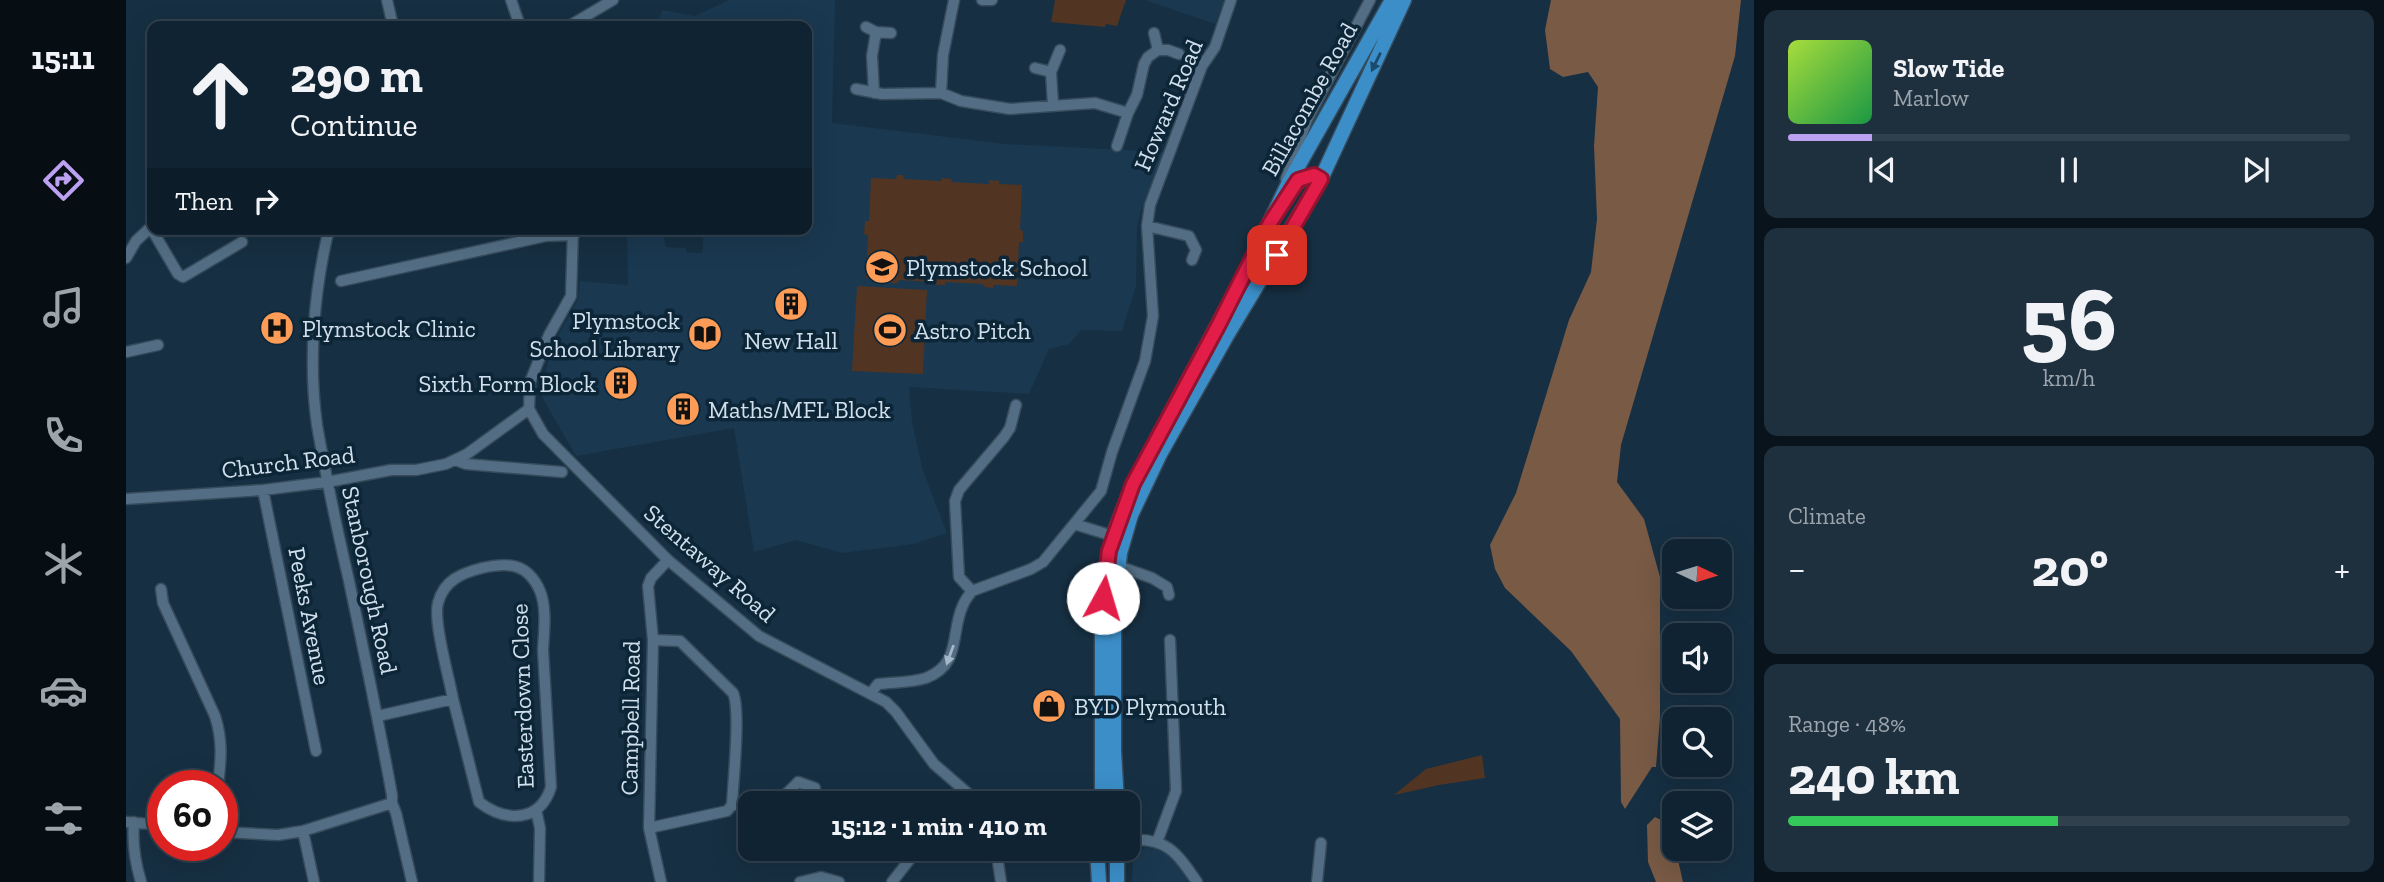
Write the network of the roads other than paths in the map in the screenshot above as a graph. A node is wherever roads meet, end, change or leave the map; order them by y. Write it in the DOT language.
graph roads {
  1 [pos="387,0"];
  2 [pos="511,0"];
  3 [pos="613,0"];
  4 [pos="954,0"];
  5 [pos="982,0"];
  6 [pos="992,0"];
  7 [pos="1231,0"];
  8 [pos="1370,0"];
  9 [pos="1404,0"];
  10 [pos="1389,4"];
  11 [pos="392,21"];
  12 [pos="518,21"];
  13 [pos="577,21"];
  14 [pos="866,27"];
  15 [pos="876,32"];
  16 [pos="891,33"];
  17 [pos="1154,33"];
  18 [pos="1060,50"];
  19 [pos="1158,50"];
  20 [pos="1179,54"];
  21 [pos="1035,68"];
  22 [pos="1051,72"];
  23 [pos="856,89"];
  24 [pos="874,93"];
  25 [pos="941,93"];
  26 [pos="1053,105"];
  27 [pos="1128,113"];
  28 [pos="1350,116"];
  29 [pos="1117,146"];
  30 [pos="1299,154"];
  31 [pos="1321,179"];
  32 [pos="1270,223"];
  33 [pos="1147,226"];
  34 [pos="147,231"];
  35 [pos="156,235"];
  36 [pos="328,235"];
  37 [pos="553,235"];
  38 [pos="574,235"];
  39 [pos="242,242"];
  40 [pos="126,258"];
  41 [pos="1192,260"];
  42 [pos="341,281"];
  43 [pos="158,345"];
  44 [pos="126,352"];
  45 [pos="1016,405"];
  46 [pos="529,409"];
  47 [pos="455,460"];
  48 [pos="562,472"];
  49 [pos="327,482"];
  50 [pos="263,490"];
  51 [pos="126,499"];
  52 [pos="1074,524"];
  53 [pos="1114,536"];
  54 [pos="668,560"];
  55 [pos="1118,566"];
  56 [pos="161,589"];
  57 [pos="972,591"];
  58 [pos="1169,595"];
  59 [pos="653,640"];
  60 [pos="1170,640"];
  61 [pos="871,692"];
  62 [pos="453,699"];
  63 [pos="378,716"];
  64 [pos="316,751"];
  65 [pos="220,770"];
  66 [pos="786,776"];
  67 [pos="798,782"];
  68 [pos="815,788"];
  69 [pos="963,790"];
  70 [pos="790,791"];
  71 [pos="1102,791"];
  72 [pos="1116,791"];
  73 [pos="392,803"];
  74 [pos="732,805"];
  75 [pos="738,805"];
  76 [pos="536,810"];
  77 [pos="130,822"];
  78 [pos="649,828"];
  79 [pos="303,831"];
  80 [pos="238,833"];
  81 [pos="1140,839"];
  82 [pos="1157,842"];
  83 [pos="1321,843"];
  84 [pos="909,861"];
  85 [pos="998,861"];
  86 [pos="1098,861"];
  87 [pos="1119,861"];
  88 [pos="141,882"];
  89 [pos="314,882"];
  90 [pos="412,882"];
  91 [pos="539,882"];
  92 [pos="661,882"];
  93 [pos="800,882"];
  94 [pos="839,882"];
  95 [pos="892,882"];
  96 [pos="1001,882"];
  97 [pos="1099,882"];
  98 [pos="1117,882"];
  99 [pos="1197,882"];
  100 [pos="1317,882"];
  1 -- 11 [label="street"];
  2 -- 12 [label="street"];
  3 -- 13 [label="street"];
  4 -- 25 [label="street"];
  5 -- 6 [label="street"];
  7 -- 33 [label="street, Howard Road"];
  8 -- 30 [label="street, Billacombe Road"];
  9 -- 28 [label="main road, Billacombe Road, one-way"];
  10 -- 30 [label="main road, Billacombe Road"];
  14 -- 15 [label="street"];
  15 -- 16 [label="street"];
  15 -- 24 [label="street"];
  17 -- 19 [label="street"];
  18 -- 22 [label="street"];
  19 -- 20 [label="street"];
  19 -- 27 [label="street"];
  21 -- 22 [label="street"];
  22 -- 26 [label="street"];
  23 -- 24 [label="street"];
  24 -- 25 [label="street"];
  25 -- 26 [label="street"];
  26 -- 27 [label="street"];
  27 -- 29 [label="street"];
  28 -- 30 [label="main road"];
  28 -- 31 [label="main road, Billacombe Road"];
  30 -- 32 [label="main road, Billacombe Road"];
  31 -- 32 [label="main road"];
  31 -- 55 [label="main road, Billacombe Road"];
  32 -- 53 [label="main road, Billacombe Road"];
  33 -- 41 [label="street"];
  33 -- 52 [label="street, Howard Road"];
  34 -- 40 [label="street"];
  35 -- 39 [label="street"];
  36 -- 49 [label="street, Stanborough Road"];
  37 -- 42 [label="street"];
  38 -- 46 [label="street"];
  43 -- 44 [label="street"];
  45 -- 57 [label="street"];
  46 -- 47 [label="street, Church Road"];
  46 -- 54 [label="street, Stentaway Road"];
  47 -- 48 [label="street, Church Road"];
  47 -- 49 [label="street, Church Road"];
  49 -- 50 [label="street, Church Road"];
  49 -- 63 [label="street, Stanborough Road"];
  50 -- 51 [label="street, Church Road"];
  50 -- 64 [label="street, Peeks Avenue"];
  52 -- 53 [label="street"];
  52 -- 57 [label="street, Howard Road"];
  53 -- 71 [label="main road, Billacombe Road"];
  54 -- 59 [label="street, Campbell Road"];
  54 -- 61 [label="street, Stentaway Road"];
  55 -- 58 [label="street"];
  55 -- 72 [label="main road, Billacombe Road"];
  56 -- 65 [label="street"];
  57 -- 61 [label="street, one-way"];
  59 -- 74 [label="street"];
  59 -- 78 [label="street, Campbell Road"];
  60 -- 82 [label="street"];
  61 -- 69 [label="street, Stentaway Road"];
  62 -- 63 [label="street"];
  62 -- 76 [label="street, Easterdown Close"];
  62 -- 76 [label="street, Easterdown Close"];
  63 -- 73 [label="street, Stanborough Road"];
  66 -- 67 [label="street"];
  67 -- 68 [label="street"];
  67 -- 70 [label="street"];
  73 -- 79 [label="street"];
  73 -- 90 [label="street, Stanborough Road"];
  74 -- 75 [label="street"];
  74 -- 78 [label="street"];
  76 -- 91 [label="street"];
  77 -- 88 [label="street"];
  78 -- 92 [label="street, Campbell Road"];
  79 -- 80 [label="street"];
  79 -- 89 [label="street"];
  81 -- 82 [label="street"];
  82 -- 99 [label="street"];
  83 -- 100 [label="street"];
  84 -- 95 [label="street"];
  85 -- 96 [label="street"];
  86 -- 97 [label="main road"];
  87 -- 98 [label="main road"];
  93 -- 94 [label="street"];
}
